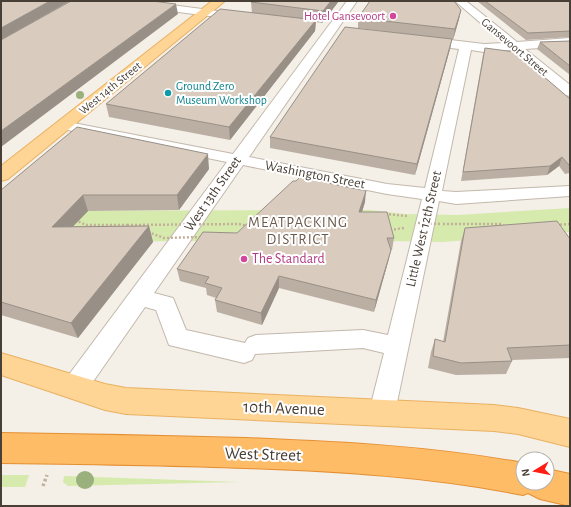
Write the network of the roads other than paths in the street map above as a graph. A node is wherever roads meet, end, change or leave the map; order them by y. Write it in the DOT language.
graph roads {
  1 [pos="117,1"];
  2 [pos="219,1"];
  3 [pos="352,1"];
  4 [pos="460,1"];
  5 [pos="204,12"];
  6 [pos="253,18"];
  7 [pos="320,27"];
  8 [pos="332,28"];
  9 [pos="347,30"];
  10 [pos="414,39"];
  11 [pos="570,42"];
  12 [pos="466,46"];
  13 [pos="514,46"];
  14 [pos="570,92"];
  15 [pos="63,125"];
  16 [pos="238,160"];
  17 [pos="1,175"];
  18 [pos="570,191"];
  19 [pos="432,196"];
  20 [pos="139,297"];
  21 [pos="398,347"];
  22 [pos="1,364"];
  23 [pos="74,388"];
  24 [pos="382,412"];
  25 [pos="570,433"];
  26 [pos="1,448"];
  27 [pos="515,478"];
  28 [pos="555,486"];
  29 [pos="570,490"];
  1 -- 5 [label="street"];
  2 -- 5 [label="main road, West 14th Street"];
  3 -- 8 [label="street, West 13th Street"];
  4 -- 13 [label="street, Gansevoort Street"];
  5 -- 6 [label="street"];
  5 -- 15 [label="main road, West 14th Street"];
  7 -- 8 [label="street"];
  8 -- 9 [label="street"];
  8 -- 16 [label="street, West 13th Street"];
  10 -- 12 [label="street"];
  11 -- 13 [label="street"];
  12 -- 13 [label="street"];
  12 -- 19 [label="street, Little West 12th Street"];
  13 -- 14 [label="street, Gansevoort Street"];
  15 -- 16 [label="street, Washington Street"];
  15 -- 17 [label="main road, West 14th Street"];
  16 -- 19 [label="street, Washington Street"];
  16 -- 20 [label="street, West 13th Street"];
  18 -- 19 [label="street, Washington Street"];
  19 -- 21 [label="street, Little West 12th Street"];
  20 -- 21 [label="street"];
  20 -- 23 [label="street, West 13th Street"];
  21 -- 24 [label="street, Little West 12th Street"];
  22 -- 23 [label="main road, 10th Avenue"];
  23 -- 24 [label="main road, 10th Avenue"];
  24 -- 25 [label="main road, 10th Avenue"];
  26 -- 27 [label="highway, West Street"];
  28 -- 29 [label="highway"];
}
